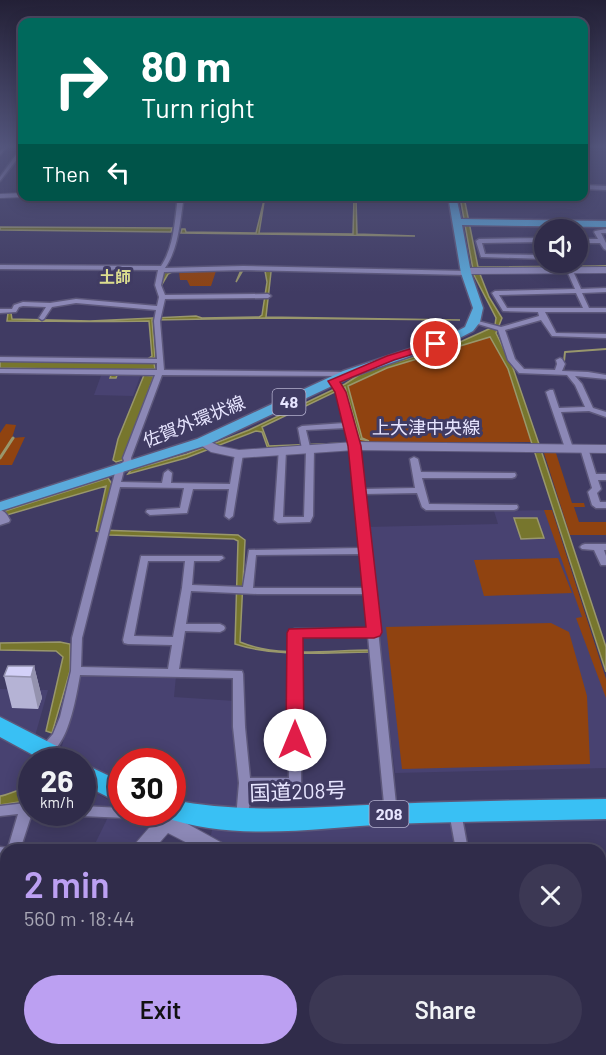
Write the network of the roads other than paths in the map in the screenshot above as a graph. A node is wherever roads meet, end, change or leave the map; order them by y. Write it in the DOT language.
graph roads {
  1 [pos="180,201"];
  2 [pos="454,201"];
  3 [pos="462,222"];
  4 [pos="606,224"];
  5 [pos="534,225"];
  6 [pos="588,225"];
  7 [pos="606,231"];
  8 [pos="534,240"];
  9 [pos="588,241"];
  10 [pos="602,241"];
  11 [pos="606,248"];
  12 [pos="534,256"];
  13 [pos="0,267"];
  14 [pos="161,269"];
  15 [pos="534,269"];
  16 [pos="588,269"];
  17 [pos="606,270"];
  18 [pos="471,272"];
  19 [pos="571,273"];
  20 [pos="606,290"];
  21 [pos="579,291"];
  22 [pos="266,296"];
  23 [pos="162,297"];
  24 [pos="50,305"];
  25 [pos="159,308"];
  26 [pos="587,310"];
  27 [pos="606,310"];
  28 [pos="0,311"];
  29 [pos="542,314"];
  30 [pos="42,318"];
  31 [pos="474,322"];
  32 [pos="501,329"];
  33 [pos="606,336"];
  34 [pos="0,359"];
  35 [pos="560,360"];
  36 [pos="160,361"];
  37 [pos="0,371"];
  38 [pos="160,372"];
  39 [pos="557,373"];
  40 [pos="569,373"];
  41 [pos="347,374"];
  42 [pos="606,377"];
  43 [pos="337,386"];
  44 [pos="550,392"];
  45 [pos="591,409"];
  46 [pos="556,410"];
  47 [pos="606,416"];
  48 [pos="349,425"];
  49 [pos="303,430"];
  50 [pos="292,431"];
  51 [pos="567,443"];
  52 [pos="208,445"];
  53 [pos="355,446"];
  54 [pos="307,447"];
  55 [pos="584,448"];
  56 [pos="606,449"];
  57 [pos="282,450"];
  58 [pos="239,454"];
  59 [pos="414,459"];
  60 [pos="120,469"];
  61 [pos="168,473"];
  62 [pos="417,475"];
  63 [pos="512,475"];
  64 [pos="593,477"];
  65 [pos="606,477"];
  66 [pos="116,484"];
  67 [pos="166,485"];
  68 [pos="189,486"];
  69 [pos="233,487"];
  70 [pos="420,490"];
  71 [pos="359,492"];
  72 [pos="606,505"];
  73 [pos="514,507"];
  74 [pos="150,512"];
  75 [pos="1,515"];
  76 [pos="229,516"];
  77 [pos="585,547"];
  78 [pos="602,547"];
  79 [pos="366,551"];
  80 [pos="190,558"];
  81 [pos="219,558"];
  82 [pos="604,563"];
  83 [pos="187,588"];
  84 [pos="248,589"];
  85 [pos="370,591"];
  86 [pos="180,627"];
  87 [pos="220,628"];
  88 [pos="374,632"];
  89 [pos="178,641"];
  90 [pos="76,670"];
  91 [pos="173,672"];
  92 [pos="0,726"];
  93 [pos="41,748"];
  94 [pos="47,748"];
  95 [pos="245,783"];
  96 [pos="18,809"];
  97 [pos="606,809"];
  98 [pos="0,811"];
  99 [pos="455,813"];
  100 [pos="391,814"];
  101 [pos="186,816"];
  102 [pos="242,819"];
  103 [pos="22,826"];
  104 [pos="158,826"];
  105 [pos="182,826"];
  106 [pos="16,844"];
  107 [pos="146,844"];
  108 [pos="208,844"];
  109 [pos="461,844"];
  1 -- 14 [label="street"];
  2 -- 3 [label="main road"];
  3 -- 5 [label="main road"];
  3 -- 18 [label="main road"];
  4 -- 6 [label="main road"];
  7 -- 10 [label="street"];
  8 -- 12 [label="street"];
  9 -- 10 [label="street"];
  10 -- 11 [label="street"];
  13 -- 14 [label="street"];
  14 -- 18 [label="street"];
  14 -- 23 [label="street"];
  15 -- 18 [label="street"];
  16 -- 17 [label="street"];
  18 -- 31 [label="main road"];
  19 -- 21 [label="street"];
  20 -- 21 [label="street"];
  21 -- 26 [label="street"];
  21 -- 29 [label="street"];
  22 -- 23 [label="street"];
  23 -- 25 [label="street"];
  24 -- 25 [label="street"];
  24 -- 28 [label="street"];
  24 -- 30 [label="street"];
  25 -- 36 [label="street"];
  26 -- 27 [label="street"];
  26 -- 29 [label="street"];
  29 -- 32 [label="street"];
  29 -- 33 [label="street"];
  31 -- 32 [label="street"];
  31 -- 41 [label="main road, 佐賀外環状線 / 48"];
  32 -- 39 [label="street"];
  34 -- 36 [label="street"];
  35 -- 39 [label="street"];
  36 -- 38 [label="street"];
  37 -- 38 [label="street"];
  38 -- 41 [label="street"];
  38 -- 60 [label="street"];
  39 -- 40 [label="street"];
  40 -- 42 [label="street"];
  40 -- 45 [label="street"];
  41 -- 43 [label="main road, 佐賀外環状線 / 48"];
  43 -- 48 [label="street"];
  43 -- 52 [label="main road, 佐賀外環状線 / 48"];
  44 -- 46 [label="street"];
  45 -- 46 [label="street"];
  45 -- 47 [label="street"];
  46 -- 51 [label="street"];
  48 -- 49 [label="street"];
  48 -- 53 [label="street"];
  49 -- 50 [label="street"];
  49 -- 54 [label="street"];
  51 -- 53 [label="street, 上大津中央線"];
  51 -- 55 [label="street, 上大津中央線"];
  52 -- 58 [label="street, 上大津中央線"];
  52 -- 60 [label="main road, 佐賀外環状線 / 48"];
  53 -- 54 [label="street, 上大津中央線"];
  53 -- 71 [label="street"];
  54 -- 57 [label="street, 上大津中央線"];
  54 -- 57 [label="street"];
  55 -- 56 [label="street, 上大津中央線"];
  55 -- 64 [label="street"];
  57 -- 58 [label="street, 上大津中央線"];
  58 -- 69 [label="street"];
  59 -- 62 [label="street"];
  60 -- 66 [label="street"];
  60 -- 75 [label="main road, 佐賀外環状線 / 48"];
  61 -- 67 [label="street"];
  62 -- 63 [label="street"];
  62 -- 70 [label="street"];
  64 -- 65 [label="street"];
  64 -- 72 [label="street"];
  66 -- 67 [label="street"];
  66 -- 90 [label="street"];
  67 -- 68 [label="street"];
  68 -- 69 [label="street"];
  68 -- 74 [label="street"];
  69 -- 76 [label="street"];
  70 -- 71 [label="street"];
  70 -- 73 [label="street"];
  71 -- 79 [label="street"];
  77 -- 78 [label="street"];
  78 -- 82 [label="street"];
  79 -- 84 [label="street"];
  79 -- 85 [label="street"];
  80 -- 81 [label="street"];
  80 -- 83 [label="street"];
  80 -- 89 [label="street"];
  83 -- 84 [label="street"];
  83 -- 86 [label="street"];
  84 -- 85 [label="street"];
  85 -- 88 [label="street"];
  86 -- 87 [label="street"];
  86 -- 89 [label="street"];
  88 -- 95 [label="street"];
  88 -- 100 [label="street"];
  89 -- 91 [label="street"];
  90 -- 91 [label="street"];
  90 -- 94 [label="street"];
  91 -- 95 [label="street"];
  92 -- 93 [label="highway"];
  95 -- 102 [label="street"];
  96 -- 98 [label="street"];
  97 -- 99 [label="highway, 国道208号 / 208"];
  99 -- 100 [label="highway, 国道208号 / 208"];
  99 -- 109 [label="street"];
  100 -- 102 [label="highway, 国道208号 / 208"];
  101 -- 102 [label="highway, 国道208号 / 208"];
  103 -- 106 [label="street"];
  104 -- 107 [label="street"];
  105 -- 108 [label="street"];
}
